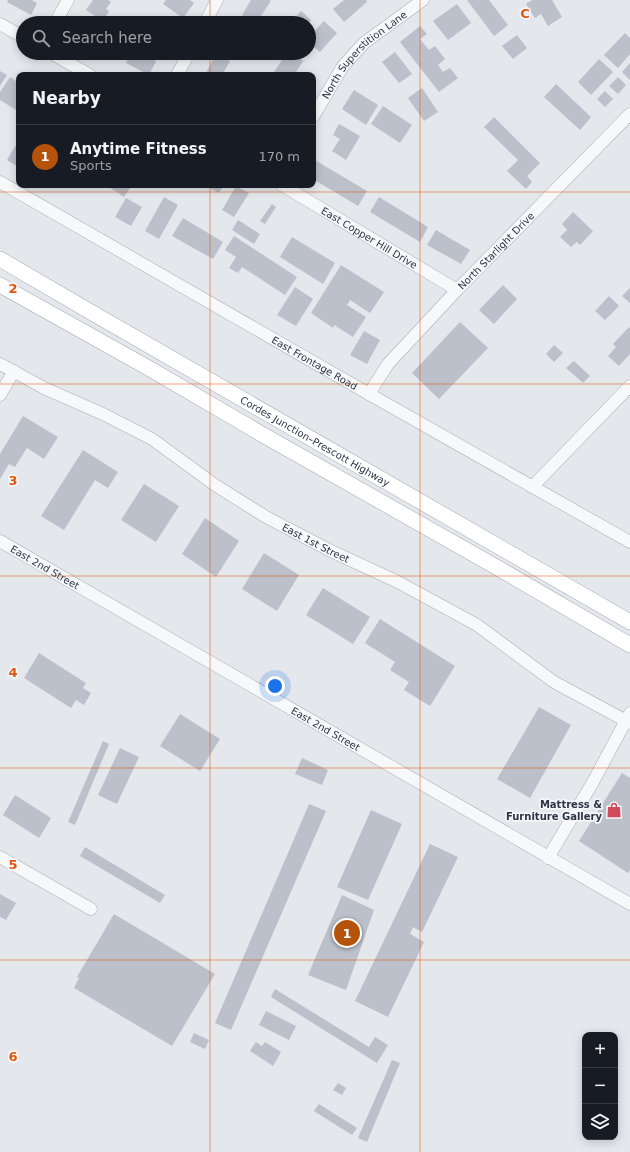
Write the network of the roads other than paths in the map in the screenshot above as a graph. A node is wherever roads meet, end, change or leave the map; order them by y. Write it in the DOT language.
graph roads {
  1 [pos="68,0"];
  2 [pos="217,0"];
  3 [pos="423,0"];
  4 [pos="59,16"];
  5 [pos="209,16"];
  6 [pos="0,24"];
  7 [pos="16,33"];
  8 [pos="63,60"];
  9 [pos="185,60"];
  10 [pos="85,72"];
  11 [pos="179,72"];
  12 [pos="316,112"];
  13 [pos="630,114"];
  14 [pos="0,182"];
  15 [pos="287,188"];
  16 [pos="0,259"];
  17 [pos="0,285"];
  18 [pos="457,290"];
  19 [pos="0,364"];
  20 [pos="14,372"];
  21 [pos="630,386"];
  22 [pos="369,394"];
  23 [pos="0,395"];
  24 [pos="532,487"];
  25 [pos="0,541"];
  26 [pos="630,542"];
  27 [pos="630,622"];
  28 [pos="630,645"];
  29 [pos="629,719"];
  30 [pos="0,857"];
  31 [pos="548,858"];
  32 [pos="630,904"];
  33 [pos="91,909"];
  1 -- 4 [label="street"];
  2 -- 5 [label="street"];
  3 -- 12 [label="street, North Superstition Lane"];
  6 -- 7 [label="street"];
  8 -- 10 [label="street"];
  9 -- 11 [label="street"];
  13 -- 18 [label="street, North Starlight Drive"];
  14 -- 22 [label="street, East Frontage Road"];
  15 -- 18 [label="street, East Copper Hill Drive"];
  16 -- 27 [label="main road, Cordes Junction–Prescott Highway"];
  17 -- 28 [label="main road, Cordes Junction–Prescott Highway"];
  18 -- 22 [label="street, North Starlight Drive"];
  19 -- 20 [label="street, East 1st Street"];
  20 -- 23 [label="street"];
  20 -- 29 [label="street, East 1st Street"];
  21 -- 24 [label="street"];
  22 -- 24 [label="street, East Frontage Road"];
  24 -- 26 [label="street, East Frontage Road"];
  25 -- 31 [label="street, East 2nd Street"];
  29 -- 31 [label="street"];
  30 -- 33 [label="street"];
  31 -- 32 [label="street, East 2nd Street"];
}
